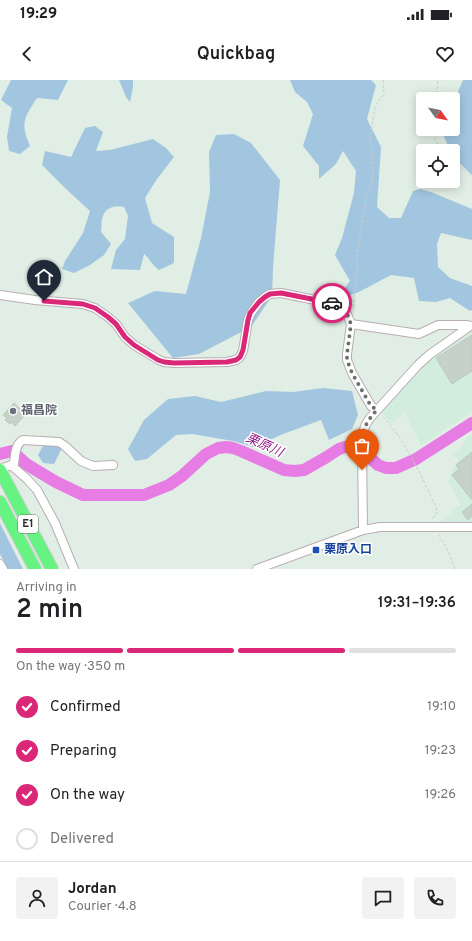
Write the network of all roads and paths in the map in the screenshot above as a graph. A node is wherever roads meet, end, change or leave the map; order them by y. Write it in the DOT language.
graph roads {
  1 [pos="383,80"];
  2 [pos="438,80"];
  3 [pos="437,92"];
  4 [pos="460,167"];
  5 [pos="472,176"];
  6 [pos="0,295"];
  7 [pos="353,309"];
  8 [pos="351,324"];
  9 [pos="471,326"];
  10 [pos="377,410"];
  11 [pos="13,465"];
  12 [pos="113,465"];
  13 [pos="1,472"];
  14 [pos="0,502"];
  15 [pos="428,520"];
  16 [pos="434,527"];
  17 [pos="472,527"];
  18 [pos="362,530"];
  19 [pos="0,564"];
  20 [pos="3,569"];
  21 [pos="35,569"];
  22 [pos="52,569"];
  23 [pos="74,569"];
  24 [pos="257,569"];
  25 [pos="455,569"];
  1 -- 7 [label="path"];
  2 -- 3 [label="path"];
  4 -- 5 [label="path"];
  6 -- 8 [label="street"];
  8 -- 9 [label="street"];
  8 -- 10 [label="street"];
  9 -- 10 [label="street"];
  10 -- 15 [label="path"];
  10 -- 18 [label="street"];
  11 -- 12 [label="street"];
  11 -- 13 [label="street"];
  11 -- 23 [label="street"];
  13 -- 22 [label="highway, E1"];
  14 -- 21 [label="highway, E1"];
  16 -- 17 [label="street"];
  16 -- 18 [label="street"];
  16 -- 25 [label="path"];
  18 -- 24 [label="street"];
  19 -- 20 [label="street"];
}
